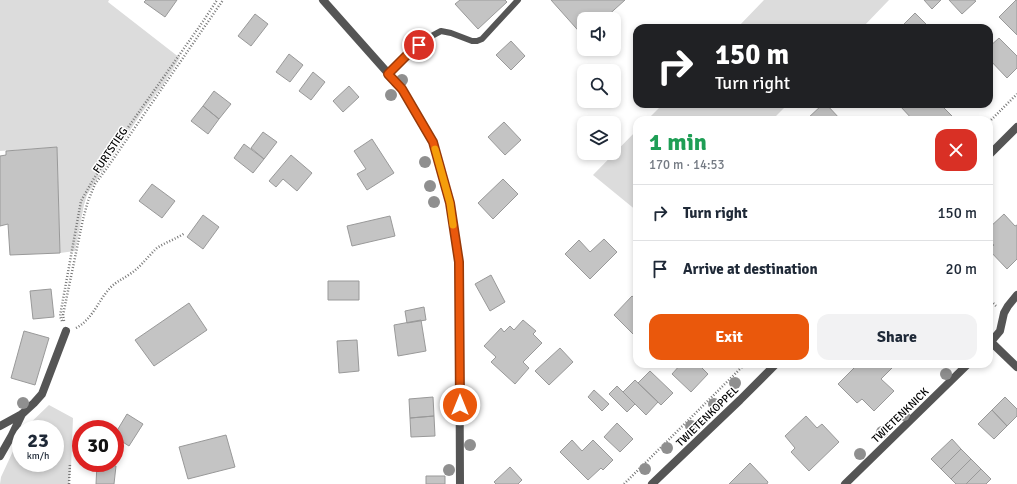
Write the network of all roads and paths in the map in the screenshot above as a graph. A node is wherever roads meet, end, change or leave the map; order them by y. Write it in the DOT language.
graph roads {
  1 [pos="217,0"];
  2 [pos="223,0"];
  3 [pos="323,0"];
  4 [pos="518,0"];
  5 [pos="388,74"];
  6 [pos="1017,94"];
  7 [pos="993,118"];
  8 [pos="1017,127"];
  9 [pos="993,151"];
  10 [pos="185,233"];
  11 [pos="1017,295"];
  12 [pos="66,331"];
  13 [pos="993,339"];
  14 [pos="993,346"];
  15 [pos="1017,367"];
  16 [pos="741,368"];
  17 [pos="772,368"];
  18 [pos="964,368"];
  19 [pos="22,414"];
  20 [pos="0,426"];
  21 [pos="0,456"];
  22 [pos="70,463"];
  23 [pos="848,483"];
  24 [pos="69,484"];
  25 [pos="460,484"];
  26 [pos="624,484"];
  27 [pos="652,484"];
  1 -- 12 [label="path"];
  2 -- 12 [label="path, FURTSTIEG"];
  3 -- 5 [label="street"];
  4 -- 5 [label="lane"];
  5 -- 25 [label="street"];
  6 -- 7 [label="path"];
  8 -- 9 [label="street"];
  10 -- 12 [label="path"];
  11 -- 13 [label="street"];
  12 -- 19 [label="street"];
  14 -- 15 [label="street"];
  16 -- 26 [label="path"];
  17 -- 27 [label="street, TWIETENKOPPEL"];
  18 -- 23 [label="street, TWIETENKNICK"];
  19 -- 20 [label="street"];
  19 -- 21 [label="street"];
  22 -- 24 [label="path"];
}
